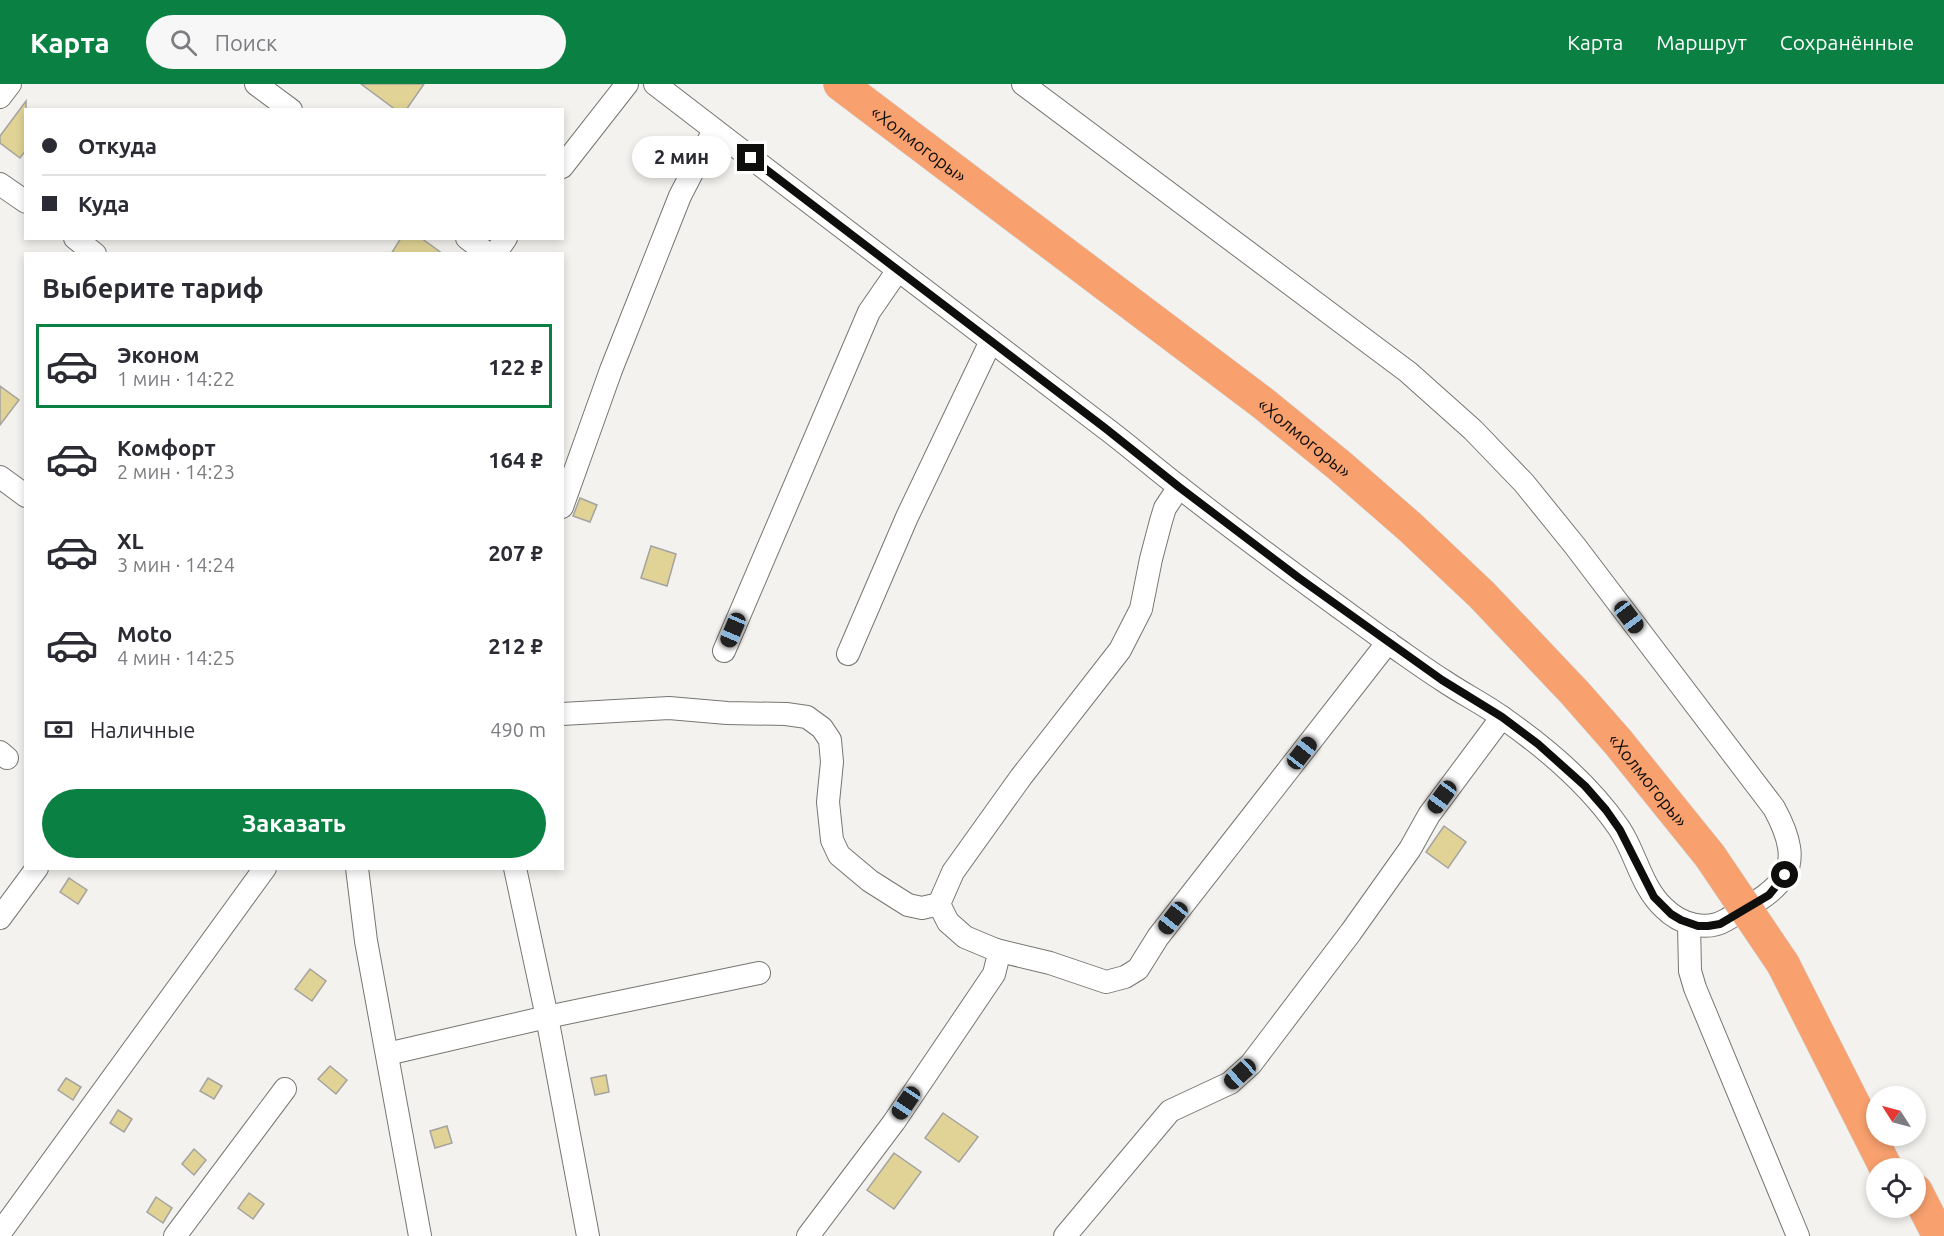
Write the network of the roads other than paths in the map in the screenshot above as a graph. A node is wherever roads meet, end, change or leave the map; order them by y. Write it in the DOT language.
graph roads {
  1 [pos="10,84"];
  2 [pos="256,84"];
  3 [pos="627,84"];
  4 [pos="655,84"];
  5 [pos="840,84"];
  6 [pos="1023,84"];
  7 [pos="0,97"];
  8 [pos="288,108"];
  9 [pos="714,130"];
  10 [pos="564,163"];
  11 [pos="0,184"];
  12 [pos="24,201"];
  13 [pos="78,240"];
  14 [pos="470,240"];
  15 [pos="92,252"];
  16 [pos="485,252"];
  17 [pos="898,270"];
  18 [pos="991,341"];
  19 [pos="0,477"];
  20 [pos="1179,487"];
  21 [pos="24,495"];
  22 [pos="564,501"];
  23 [pos="1388,642"];
  24 [pos="724,651"];
  25 [pos="848,654"];
  26 [pos="564,714"];
  27 [pos="1502,717"];
  28 [pos="36,870"];
  29 [pos="264,870"];
  30 [pos="357,870"];
  31 [pos="515,870"];
  32 [pos="939,904"];
  33 [pos="0,918"];
  34 [pos="1689,924"];
  35 [pos="996,950"];
  36 [pos="1783,964"];
  37 [pos="759,973"];
  38 [pos="547,1017"];
  39 [pos="387,1054"];
  40 [pos="285,1089"];
  41 [pos="1866,1104"];
  42 [pos="1881,1158"];
  43 [pos="1926,1211"];
  44 [pos="1911,1218"];
  45 [pos="0,1233"];
  46 [pos="175,1236"];
  47 [pos="420,1236"];
  48 [pos="588,1236"];
  49 [pos="808,1236"];
  50 [pos="1065,1236"];
  51 [pos="1798,1236"];
  52 [pos="1920,1236"];
  53 [pos="1939,1236"];
  1 -- 7 [label="street"];
  2 -- 8 [label="street"];
  3 -- 10 [label="street"];
  4 -- 9 [label="street"];
  5 -- 36 [label="highway, «Холмогоры», bridge"];
  6 -- 34 [label="street"];
  9 -- 17 [label="street"];
  9 -- 22 [label="street"];
  11 -- 12 [label="street"];
  13 -- 15 [label="street"];
  14 -- 16 [label="street"];
  17 -- 18 [label="street"];
  17 -- 24 [label="street"];
  18 -- 20 [label="street"];
  18 -- 25 [label="street"];
  19 -- 21 [label="street"];
  20 -- 23 [label="street"];
  20 -- 32 [label="street"];
  23 -- 27 [label="street"];
  23 -- 35 [label="street"];
  26 -- 32 [label="street"];
  27 -- 34 [label="street"];
  27 -- 50 [label="street"];
  28 -- 33 [label="street"];
  29 -- 45 [label="street"];
  30 -- 39 [label="street"];
  31 -- 38 [label="street"];
  32 -- 35 [label="street"];
  34 -- 51 [label="street"];
  35 -- 49 [label="street"];
  36 -- 41 [label="highway"];
  36 -- 42 [label="highway"];
  37 -- 38 [label="street"];
  38 -- 39 [label="street"];
  38 -- 48 [label="street"];
  39 -- 47 [label="street"];
  40 -- 46 [label="street"];
  43 -- 53 [label="highway"];
  44 -- 52 [label="highway"];
}
